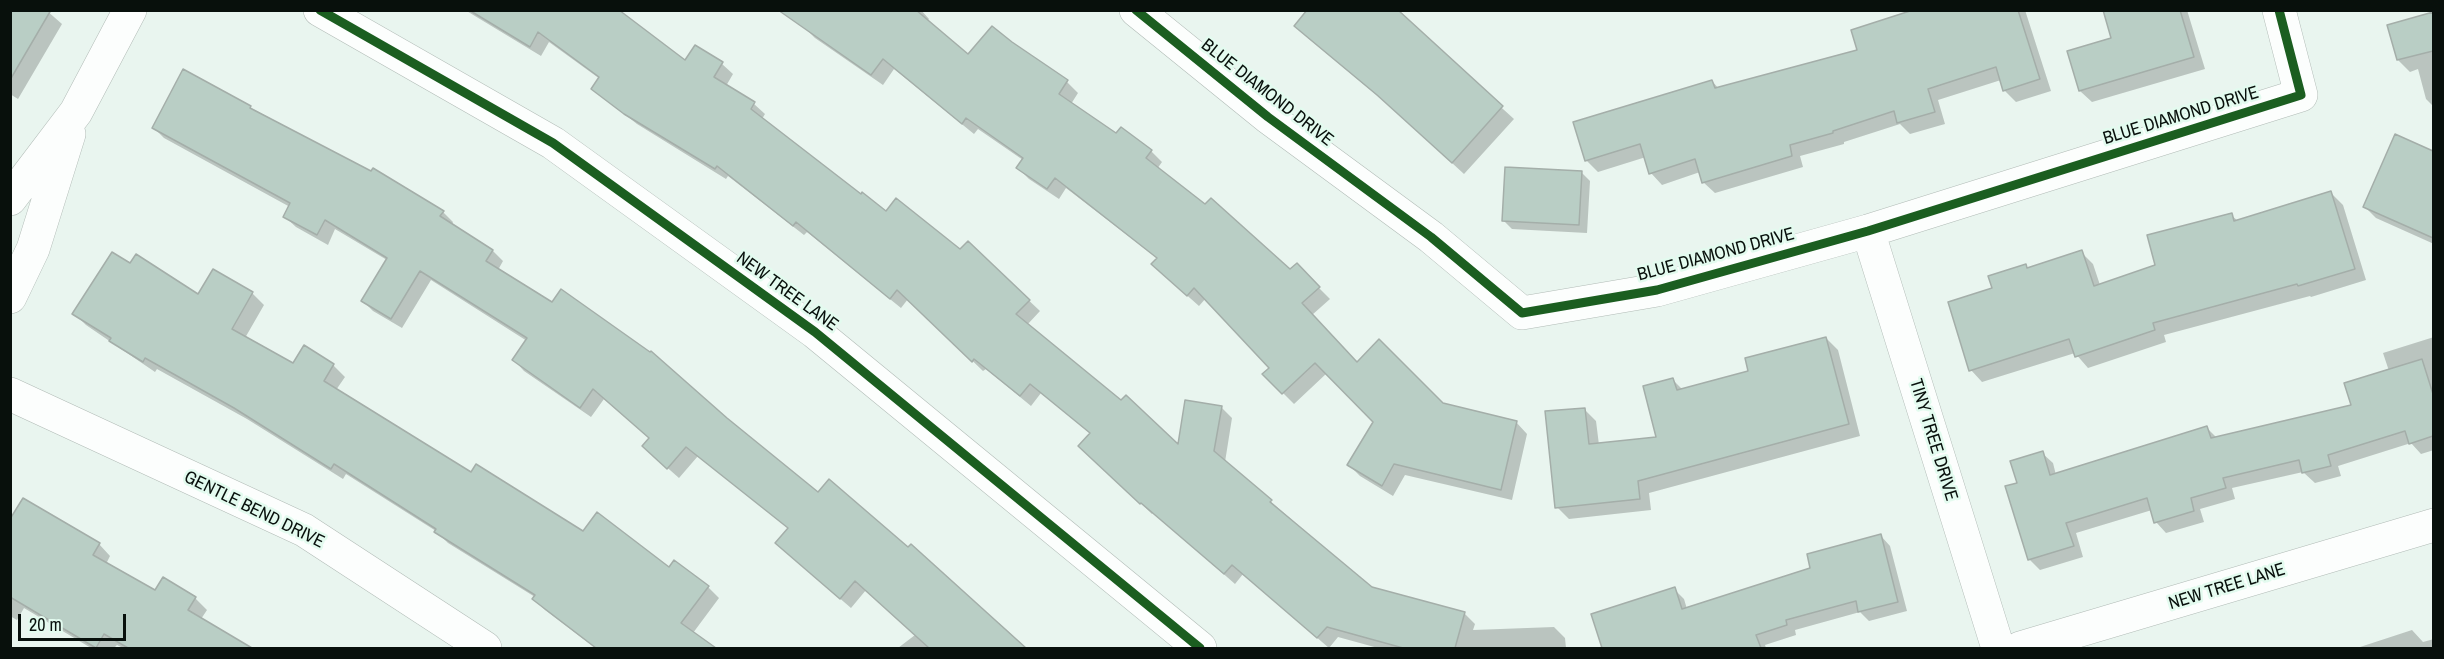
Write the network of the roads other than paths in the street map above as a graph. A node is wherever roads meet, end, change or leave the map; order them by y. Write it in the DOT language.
graph roads {
  1 [pos="130,10"];
  2 [pos="320,10"];
  3 [pos="1136,10"];
  4 [pos="2280,10"];
  5 [pos="76,112"];
  6 [pos="10,199"];
  7 [pos="1868,231"];
  8 [pos="10,297"];
  9 [pos="10,394"];
  10 [pos="2433,525"];
  11 [pos="485,648"];
  12 [pos="1200,648"];
  13 [pos="1998,648"];
  14 [pos="2020,648"];
  1 -- 5 [label="street"];
  2 -- 12 [label="street, NEW TREE LANE"];
  3 -- 7 [label="street, BLUE DIAMOND DRIVE"];
  4 -- 7 [label="street, BLUE DIAMOND DRIVE"];
  5 -- 6 [label="street"];
  5 -- 8 [label="street"];
  7 -- 13 [label="street, TINY TREE DRIVE"];
  9 -- 11 [label="street, GENTLE BEND DRIVE"];
  10 -- 14 [label="street, NEW TREE LANE"];
}
